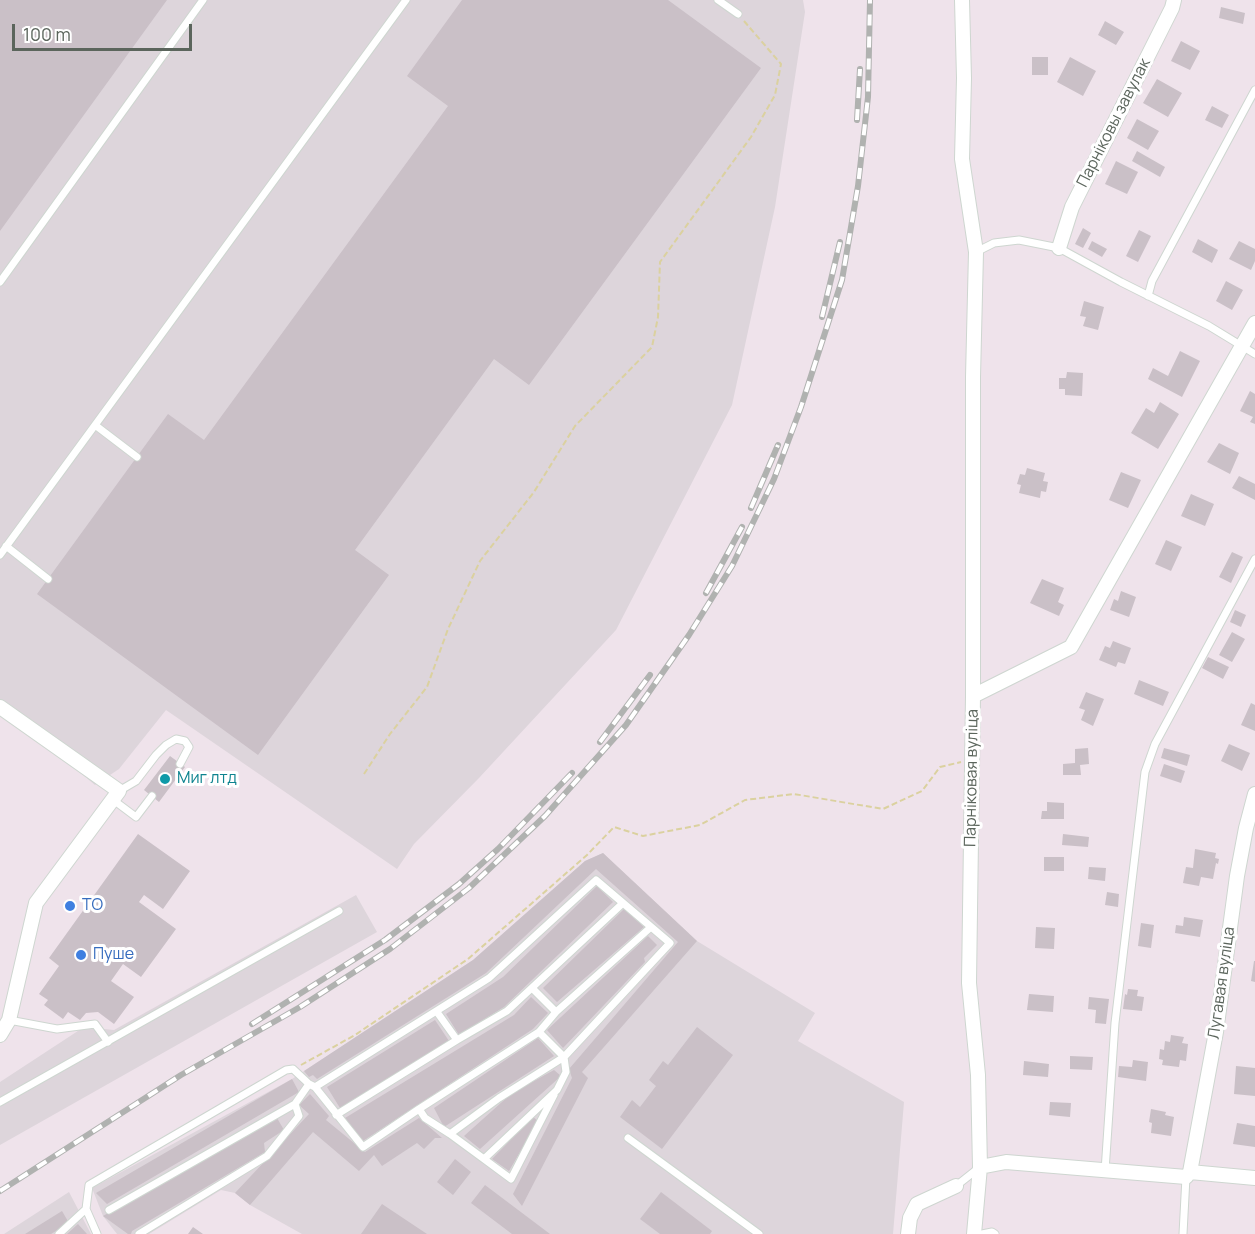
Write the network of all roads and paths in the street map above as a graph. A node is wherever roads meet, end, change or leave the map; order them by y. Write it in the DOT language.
graph roads {
  1 [pos="202,0"];
  2 [pos="406,0"];
  3 [pos="718,0"];
  4 [pos="962,0"];
  5 [pos="1174,0"];
  6 [pos="738,14"];
  7 [pos="1255,90"];
  8 [pos="1059,248"];
  9 [pos="976,252"];
  10 [pos="0,282"];
  11 [pos="1148,296"];
  12 [pos="1255,323"];
  13 [pos="1242,347"];
  14 [pos="1255,354"];
  15 [pos="95,426"];
  16 [pos="137,457"];
  17 [pos="6,546"];
  18 [pos="0,555"];
  19 [pos="1255,559"];
  20 [pos="48,579"];
  21 [pos="973,696"];
  22 [pos="0,706"];
  23 [pos="972,759"];
  24 [pos="180,764"];
  25 [pos="364,774"];
  26 [pos="1255,794"];
  27 [pos="116,795"];
  28 [pos="152,796"];
  29 [pos="622,903"];
  30 [pos="339,911"];
  31 [pos="651,927"];
  32 [pos="532,988"];
  33 [pos="437,1012"];
  34 [pos="556,1012"];
  35 [pos="9,1020"];
  36 [pos="539,1032"];
  37 [pos="0,1035"];
  38 [pos="457,1040"];
  39 [pos="108,1042"];
  40 [pos="564,1057"];
  41 [pos="293,1069"];
  42 [pos="312,1086"];
  43 [pos="557,1090"];
  44 [pos="0,1102"];
  45 [pos="295,1104"];
  46 [pos="419,1109"];
  47 [pos="336,1115"];
  48 [pos="450,1134"];
  49 [pos="628,1138"];
  50 [pos="484,1159"];
  51 [pos="980,1167"];
  52 [pos="1105,1171"];
  53 [pos="1188,1175"];
  54 [pos="1255,1178"];
  55 [pos="956,1186"];
  56 [pos="86,1209"];
  57 [pos="109,1210"];
  58 [pos="58,1234"];
  59 [pos="97,1234"];
  60 [pos="139,1234"];
  61 [pos="759,1234"];
  62 [pos="908,1234"];
  63 [pos="974,1234"];
  64 [pos="982,1234"];
  65 [pos="995,1234"];
  66 [pos="1183,1234"];
  1 -- 10 [label="lane"];
  2 -- 15 [label="lane"];
  3 -- 6 [label="lane"];
  4 -- 9 [label="street"];
  5 -- 8 [label="street, Парніковы завулак"];
  6 -- 25 [label="path"];
  7 -- 11 [label="lane"];
  8 -- 9 [label="lane"];
  8 -- 11 [label="lane"];
  9 -- 21 [label="street"];
  11 -- 13 [label="lane"];
  12 -- 13 [label="street, Парніковая вуліца"];
  13 -- 14 [label="lane"];
  13 -- 21 [label="street, Парніковая вуліца"];
  15 -- 16 [label="lane"];
  15 -- 17 [label="lane"];
  17 -- 18 [label="lane"];
  17 -- 20 [label="lane"];
  19 -- 52 [label="lane"];
  21 -- 23 [label="street, Парніковая вуліца"];
  22 -- 27 [label="street"];
  23 -- 41 [label="path"];
  23 -- 51 [label="street, Парніковая вуліца"];
  24 -- 27 [label="lane"];
  26 -- 53 [label="street, Лугавая вуліца"];
  27 -- 28 [label="lane"];
  27 -- 35 [label="street"];
  29 -- 31 [label="lane"];
  29 -- 32 [label="lane"];
  29 -- 33 [label="lane"];
  30 -- 39 [label="lane"];
  31 -- 34 [label="lane"];
  31 -- 40 [label="lane"];
  32 -- 34 [label="lane"];
  32 -- 38 [label="lane"];
  33 -- 38 [label="lane"];
  33 -- 42 [label="lane"];
  34 -- 36 [label="lane"];
  35 -- 37 [label="street"];
  35 -- 39 [label="lane"];
  36 -- 40 [label="lane"];
  36 -- 46 [label="lane"];
  38 -- 47 [label="lane"];
  39 -- 44 [label="lane"];
  40 -- 43 [label="lane"];
  40 -- 48 [label="lane"];
  41 -- 42 [label="lane"];
  41 -- 56 [label="lane"];
  42 -- 45 [label="lane"];
  42 -- 47 [label="lane"];
  43 -- 50 [label="lane"];
  43 -- 50 [label="lane"];
  45 -- 57 [label="lane"];
  45 -- 60 [label="lane"];
  46 -- 47 [label="lane"];
  46 -- 48 [label="lane"];
  48 -- 50 [label="lane"];
  49 -- 61 [label="lane"];
  51 -- 52 [label="street"];
  51 -- 55 [label="lane"];
  51 -- 63 [label="street, Парніковая вуліца"];
  52 -- 53 [label="street"];
  53 -- 54 [label="street"];
  53 -- 66 [label="lane"];
  55 -- 62 [label="street"];
  56 -- 58 [label="lane"];
  56 -- 59 [label="lane"];
  64 -- 65 [label="lane"];
}
